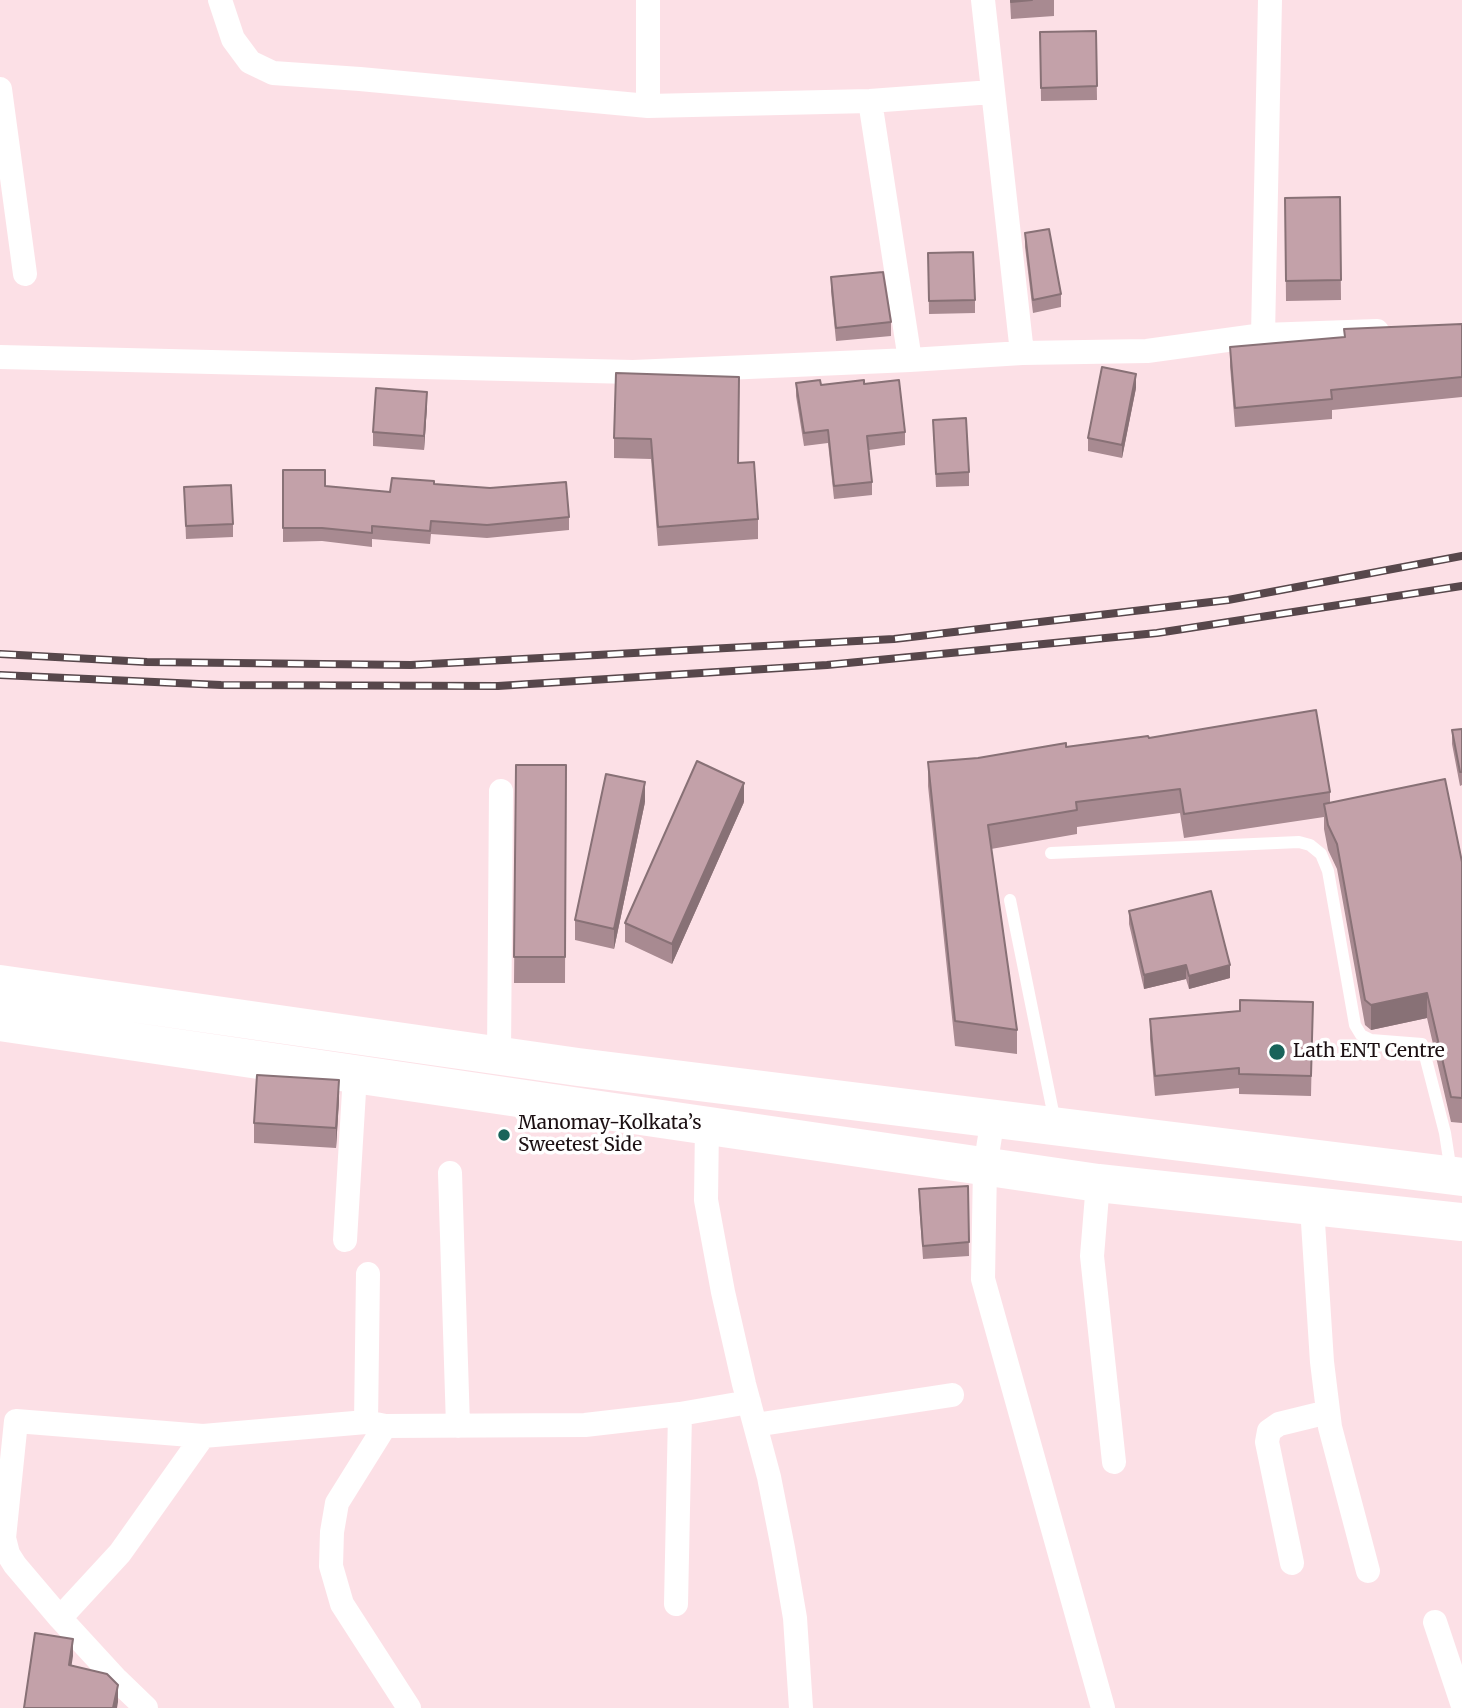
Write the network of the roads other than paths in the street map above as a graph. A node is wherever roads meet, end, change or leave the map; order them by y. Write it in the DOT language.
graph roads {
  1 [pos="220,0"];
  2 [pos="648,0"];
  3 [pos="983,0"];
  4 [pos="1270,0"];
  5 [pos="0,89"];
  6 [pos="992,92"];
  7 [pos="870,101"];
  8 [pos="648,106"];
  9 [pos="25,274"];
  10 [pos="1396,331"];
  11 [pos="1263,335"];
  12 [pos="1022,352"];
  13 [pos="0,357"];
  14 [pos="910,360"];
  15 [pos="501,792"];
  16 [pos="1051,853"];
  17 [pos="1010,900"];
  18 [pos="0,984"];
  19 [pos="0,1022"];
  20 [pos="499,1054"];
  21 [pos="355,1075"];
  22 [pos="993,1118"];
  23 [pos="708,1125"];
  24 [pos="1056,1126"];
  25 [pos="985,1167"];
  26 [pos="450,1173"];
  27 [pos="1457,1177"];
  28 [pos="1098,1183"];
  29 [pos="1312,1206"];
  30 [pos="1462,1222"];
  31 [pos="345,1240"];
  32 [pos="368,1274"];
  33 [pos="952,1395"];
  34 [pos="1328,1412"];
  35 [pos="680,1413"];
  36 [pos="752,1413"];
  37 [pos="376,1424"];
  38 [pos="458,1426"];
  39 [pos="203,1436"];
  40 [pos="1114,1462"];
  41 [pos="1292,1563"];
  42 [pos="1368,1571"];
  43 [pos="676,1604"];
  44 [pos="60,1618"];
  45 [pos="1435,1622"];
  46 [pos="1462,1703"];
  47 [pos="146,1708"];
  48 [pos="409,1708"];
  49 [pos="801,1708"];
  50 [pos="1103,1708"];
  1 -- 8 [label="street"];
  2 -- 8 [label="street"];
  3 -- 6 [label="street"];
  4 -- 11 [label="street"];
  5 -- 9 [label="street"];
  6 -- 7 [label="street"];
  6 -- 12 [label="street"];
  7 -- 8 [label="street"];
  7 -- 14 [label="street"];
  10 -- 11 [label="street"];
  11 -- 12 [label="street"];
  12 -- 14 [label="street"];
  13 -- 14 [label="street"];
  15 -- 20 [label="street"];
  16 -- 27 [label="lane"];
  17 -- 24 [label="lane"];
  18 -- 20 [label="main road"];
  19 -- 21 [label="main road"];
  20 -- 22 [label="main road"];
  21 -- 23 [label="main road"];
  21 -- 31 [label="street"];
  22 -- 24 [label="main road"];
  22 -- 25 [label="street"];
  23 -- 25 [label="main road"];
  23 -- 36 [label="street"];
  24 -- 27 [label="main road"];
  25 -- 28 [label="main road"];
  25 -- 50 [label="street"];
  26 -- 38 [label="street"];
  28 -- 29 [label="main road"];
  28 -- 40 [label="street"];
  29 -- 30 [label="main road"];
  29 -- 34 [label="street"];
  32 -- 37 [label="street"];
  33 -- 36 [label="street"];
  34 -- 41 [label="street"];
  34 -- 42 [label="street"];
  35 -- 36 [label="street"];
  35 -- 38 [label="street"];
  35 -- 43 [label="street"];
  36 -- 49 [label="street"];
  37 -- 38 [label="street"];
  37 -- 39 [label="street"];
  37 -- 48 [label="street"];
  39 -- 44 [label="street"];
  39 -- 44 [label="street"];
  44 -- 47 [label="street"];
  45 -- 46 [label="street"];
}
